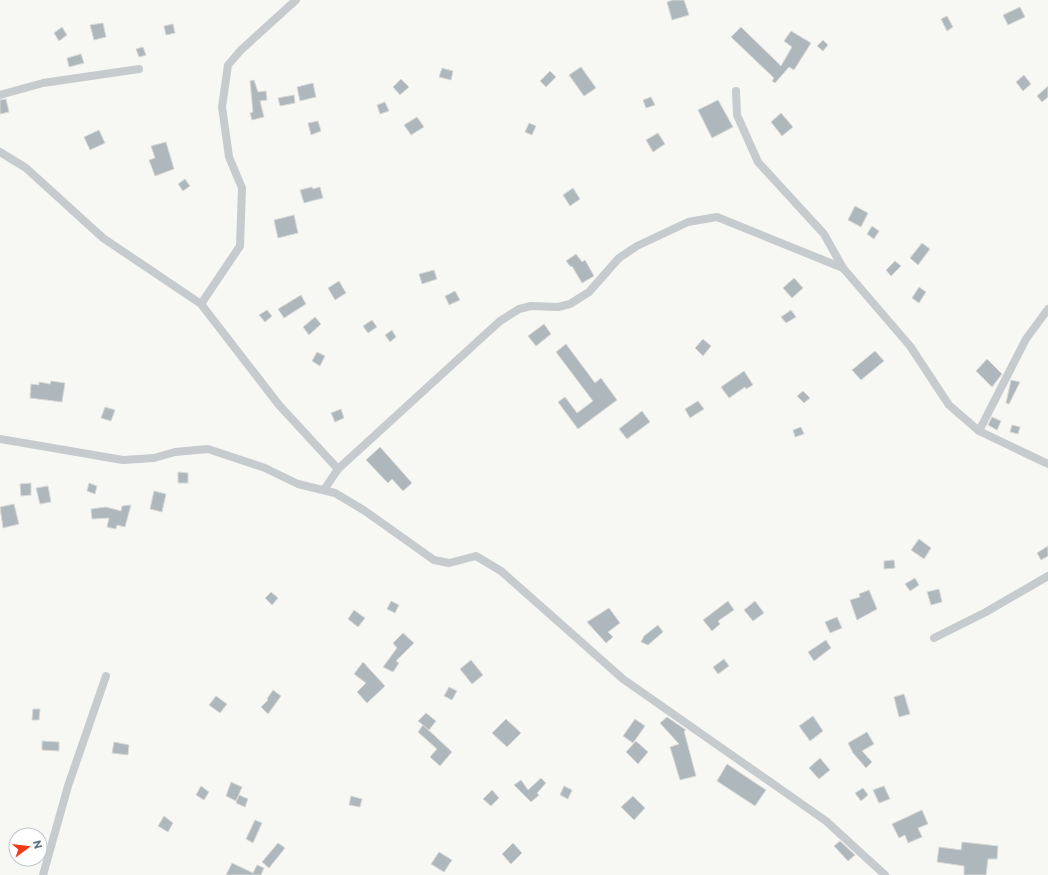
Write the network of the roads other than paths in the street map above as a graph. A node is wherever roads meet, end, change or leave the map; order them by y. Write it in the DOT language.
graph roads {
  1 [pos="296,0"];
  2 [pos="139,69"];
  3 [pos="736,91"];
  4 [pos="0,95"];
  5 [pos="0,152"];
  6 [pos="843,268"];
  7 [pos="201,304"];
  8 [pos="1048,309"];
  9 [pos="979,431"];
  10 [pos="0,439"];
  11 [pos="1048,464"];
  12 [pos="338,468"];
  13 [pos="324,490"];
  14 [pos="1048,576"];
  15 [pos="934,638"];
  16 [pos="106,676"];
  17 [pos="43,875"];
  18 [pos="885,875"];
  1 -- 7 [label="street"];
  2 -- 4 [label="street"];
  3 -- 6 [label="street"];
  5 -- 7 [label="street"];
  6 -- 9 [label="street"];
  6 -- 12 [label="street"];
  7 -- 12 [label="street"];
  8 -- 9 [label="street"];
  9 -- 11 [label="street"];
  10 -- 13 [label="street"];
  12 -- 13 [label="street"];
  13 -- 18 [label="street"];
  14 -- 15 [label="street"];
  16 -- 17 [label="street"];
}
